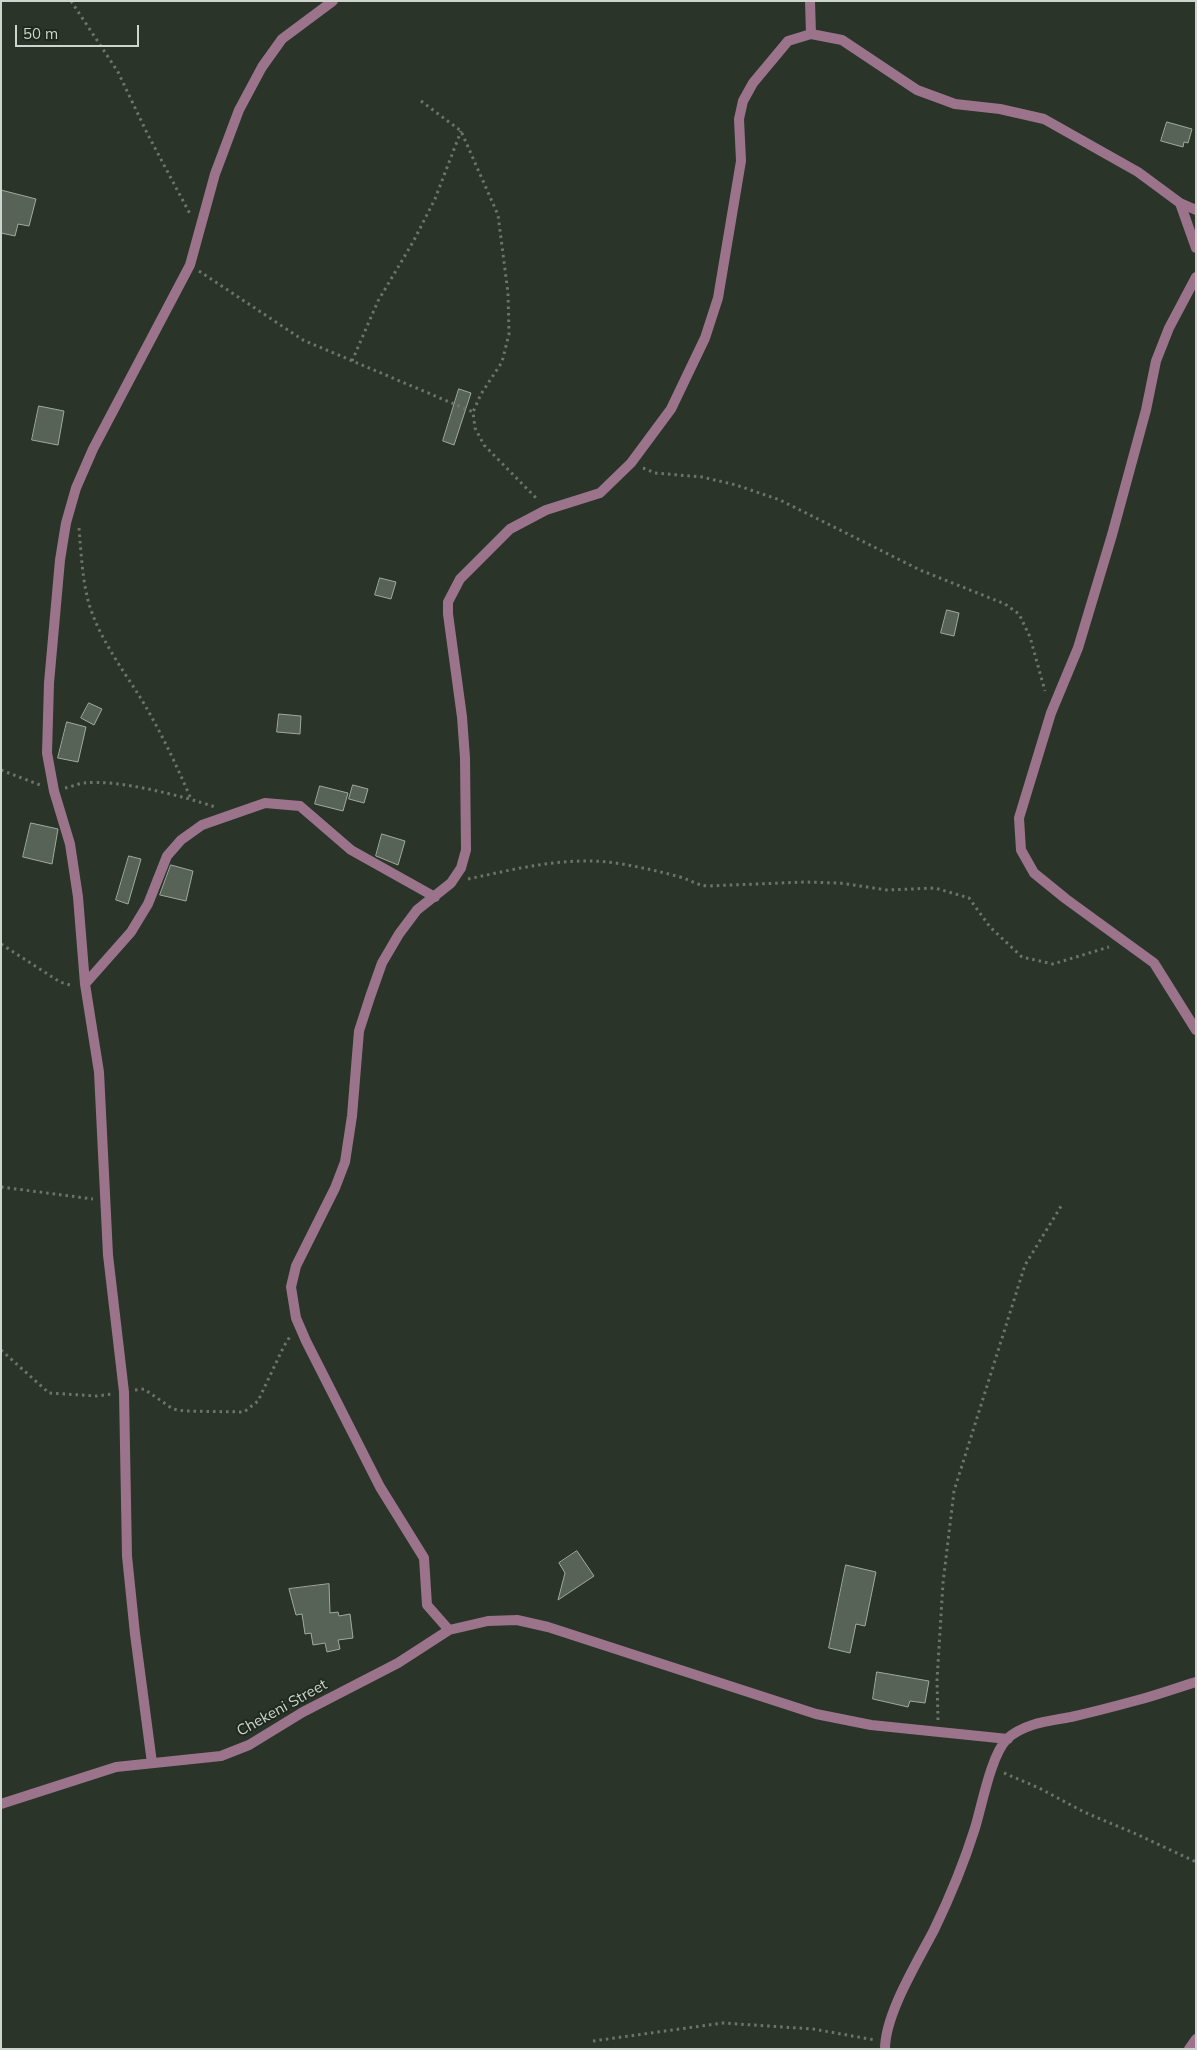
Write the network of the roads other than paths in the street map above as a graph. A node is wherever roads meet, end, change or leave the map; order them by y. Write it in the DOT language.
graph roads {
  1 [pos="333,1"];
  2 [pos="810,1"];
  3 [pos="811,34"];
  4 [pos="1180,203"];
  5 [pos="1196,210"];
  6 [pos="1196,248"];
  7 [pos="1196,277"];
  8 [pos="435,897"];
  9 [pos="85,984"];
  10 [pos="1196,1030"];
  11 [pos="449,1630"];
  12 [pos="1196,1682"];
  13 [pos="1008,1739"];
  14 [pos="152,1763"];
  15 [pos="1,1804"];
  16 [pos="1196,2039"];
  17 [pos="885,2045"];
  18 [pos="1189,2049"];
  1 -- 9 [label="street"];
  2 -- 3 [label="street"];
  3 -- 4 [label="street"];
  3 -- 8 [label="street"];
  4 -- 5 [label="street"];
  4 -- 6 [label="street"];
  7 -- 10 [label="street"];
  8 -- 9 [label="street"];
  8 -- 11 [label="street"];
  9 -- 14 [label="street"];
  11 -- 13 [label="street, Chekeni Street"];
  11 -- 14 [label="street, Chekeni Street"];
  12 -- 13 [label="street"];
  13 -- 17 [label="street"];
  14 -- 15 [label="street, Chekeni Street"];
  16 -- 18 [label="street"];
}
